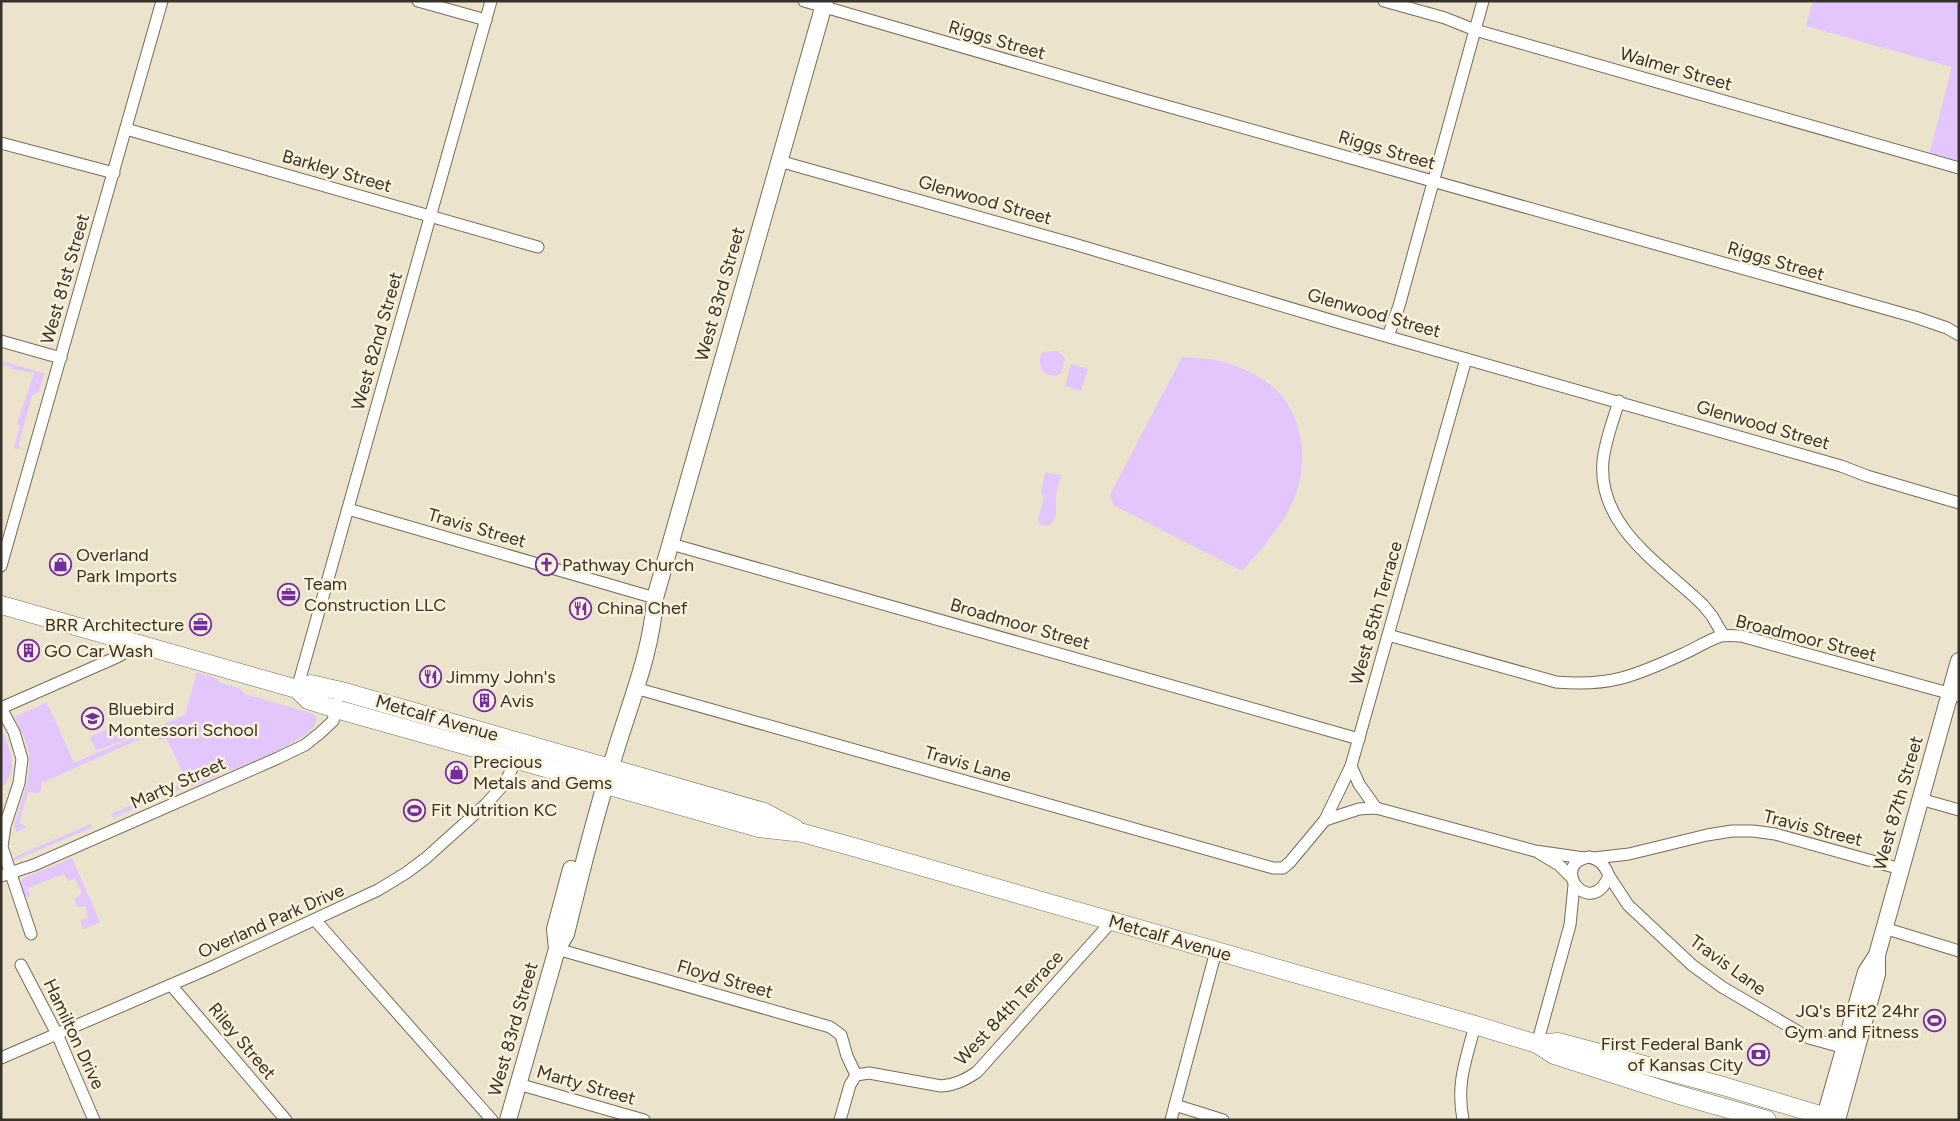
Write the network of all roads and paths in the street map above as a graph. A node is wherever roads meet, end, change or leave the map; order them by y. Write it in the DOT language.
graph roads {
  1 [pos="162,1"];
  2 [pos="418,1"];
  3 [pos="491,1"];
  4 [pos="804,1"];
  5 [pos="1384,1"];
  6 [pos="1483,1"];
  7 [pos="824,4"];
  8 [pos="486,20"];
  9 [pos="1475,30"];
  10 [pos="126,129"];
  11 [pos="1,143"];
  12 [pos="779,161"];
  13 [pos="1959,168"];
  14 [pos="114,173"];
  15 [pos="1434,182"];
  16 [pos="430,216"];
  17 [pos="538,247"];
  18 [pos="1959,335"];
  19 [pos="1388,336"];
  20 [pos="1,341"];
  21 [pos="61,358"];
  22 [pos="1466,359"];
  23 [pos="1618,402"];
  24 [pos="1959,503"];
  25 [pos="348,509"];
  26 [pos="671,544"];
  27 [pos="1,566"];
  28 [pos="655,598"];
  29 [pos="1,605"];
  30 [pos="1388,635"];
  31 [pos="1723,636"];
  32 [pos="140,644"];
  33 [pos="1959,661"];
  34 [pos="636,688"];
  35 [pos="297,690"];
  36 [pos="341,692"];
  37 [pos="1954,695"];
  38 [pos="1,708"];
  39 [pos="336,708"];
  40 [pos="1359,739"];
  41 [pos="516,760"];
  42 [pos="606,766"];
  43 [pos="1351,766"];
  44 [pos="601,784"];
  45 [pos="1920,799"];
  46 [pos="1376,808"];
  47 [pos="1959,810"];
  48 [pos="1325,820"];
  49 [pos="803,833"];
  50 [pos="1535,851"];
  51 [pos="1629,854"];
  52 [pos="1589,858"];
  53 [pos="1290,862"];
  54 [pos="1901,869"];
  55 [pos="1608,874"];
  56 [pos="5,875"];
  57 [pos="1573,881"];
  58 [pos="1592,893"];
  59 [pos="1628,905"];
  60 [pos="315,920"];
  61 [pos="1112,921"];
  62 [pos="1570,925"];
  63 [pos="1884,928"];
  64 [pos="31,934"];
  65 [pos="557,949"];
  66 [pos="1959,950"];
  67 [pos="1216,951"];
  68 [pos="1877,955"];
  69 [pos="21,965"];
  70 [pos="171,985"];
  71 [pos="1476,1025"];
  72 [pos="57,1034"];
  73 [pos="1537,1044"];
  74 [pos="1845,1048"];
  75 [pos="1,1058"];
  76 [pos="856,1075"];
  77 [pos="518,1084"];
  78 [pos="1175,1105"];
  79 [pos="1832,1119"];
  80 [pos="94,1120"];
  81 [pos="286,1120"];
  82 [pos="492,1120"];
  83 [pos="508,1120"];
  84 [pos="644,1120"];
  85 [pos="840,1120"];
  86 [pos="1170,1120"];
  87 [pos="1223,1120"];
  88 [pos="1463,1120"];
  89 [pos="1767,1120"];
  1 -- 10 [label="street, West 81st Street"];
  2 -- 8 [label="street"];
  3 -- 8 [label="street, West 82nd Street"];
  4 -- 7 [label="street, Riggs Street"];
  5 -- 9 [label="street, Walmer Street"];
  6 -- 9 [label="street"];
  7 -- 12 [label="street, West 83rd Street"];
  7 -- 15 [label="street, Riggs Street"];
  8 -- 16 [label="street, West 82nd Street"];
  9 -- 13 [label="street, Walmer Street"];
  9 -- 15 [label="street"];
  10 -- 14 [label="street, West 81st Street"];
  10 -- 16 [label="street, Barkley Street"];
  11 -- 14 [label="street"];
  12 -- 19 [label="street, Glenwood Street"];
  12 -- 26 [label="street, West 83rd Street"];
  14 -- 21 [label="street, West 81st Street"];
  15 -- 18 [label="street, Riggs Street"];
  15 -- 19 [label="street"];
  16 -- 17 [label="street, Barkley Street"];
  16 -- 25 [label="street, West 82nd Street"];
  19 -- 22 [label="street, Glenwood Street"];
  20 -- 21 [label="street"];
  21 -- 27 [label="street, West 81st Street"];
  22 -- 23 [label="street, Glenwood Street"];
  22 -- 30 [label="street, West 85th Terrace"];
  23 -- 24 [label="street, Glenwood Street"];
  23 -- 31 [label="street"];
  25 -- 28 [label="street, Travis Street"];
  25 -- 35 [label="street, West 82nd Street"];
  26 -- 28 [label="street, West 83rd Street"];
  26 -- 40 [label="street, Broadmoor Street"];
  28 -- 34 [label="street, West 83rd Street"];
  28 -- 42 [label="street, West 83rd Street"];
  29 -- 32 [label="main road, Metcalf Avenue"];
  30 -- 31 [label="street, Broadmoor Street"];
  30 -- 40 [label="street, West 85th Terrace"];
  31 -- 37 [label="street, Broadmoor Street"];
  32 -- 35 [label="main road, Metcalf Avenue"];
  32 -- 38 [label="street"];
  33 -- 37 [label="street, West 87th Street"];
  34 -- 42 [label="street, West 83rd Street"];
  34 -- 53 [label="street, Travis Lane"];
  35 -- 36 [label="main road, Metcalf Avenue"];
  35 -- 39 [label="main road, Metcalf Avenue"];
  36 -- 39 [label="street, Marty Street"];
  36 -- 42 [label="main road, Metcalf Avenue"];
  37 -- 45 [label="street, West 87th Street"];
  38 -- 56 [label="street"];
  39 -- 41 [label="main road, Metcalf Avenue"];
  39 -- 56 [label="street, Marty Street"];
  40 -- 43 [label="street, West 85th Terrace"];
  41 -- 44 [label="main road, Metcalf Avenue"];
  41 -- 60 [label="street, Overland Park Drive"];
  42 -- 44 [label="street, West 83rd Street"];
  42 -- 49 [label="main road, Metcalf Avenue"];
  43 -- 46 [label="street"];
  43 -- 48 [label="street, West 85th Terrace"];
  44 -- 49 [label="main road, Metcalf Avenue"];
  44 -- 65 [label="street, West 83rd Street"];
  45 -- 47 [label="street"];
  45 -- 54 [label="street, West 87th Street"];
  46 -- 48 [label="street, Travis Street"];
  46 -- 50 [label="street, Travis Street"];
  48 -- 53 [label="street, West 85th Terrace"];
  49 -- 61 [label="main road, Metcalf Avenue"];
  50 -- 52 [label="street, Travis Street"];
  50 -- 57 [label="street, Travis Street"];
  51 -- 52 [label="street, Travis Street"];
  51 -- 54 [label="street, Travis Street"];
  51 -- 55 [label="street, Travis Street"];
  52 -- 55 [label="street"];
  52 -- 57 [label="street"];
  54 -- 63 [label="street, West 87th Street"];
  55 -- 58 [label="street"];
  55 -- 59 [label="street, Travis Lane"];
  56 -- 64 [label="street"];
  57 -- 58 [label="street"];
  57 -- 62 [label="street"];
  58 -- 59 [label="street, Travis Lane"];
  58 -- 62 [label="street"];
  59 -- 74 [label="street, Travis Lane"];
  60 -- 70 [label="street, Overland Park Drive"];
  60 -- 82 [label="street"];
  61 -- 67 [label="main road, Metcalf Avenue"];
  61 -- 76 [label="street, West 84th Terrace"];
  62 -- 73 [label="street"];
  63 -- 66 [label="street"];
  63 -- 68 [label="street, West 87th Street"];
  65 -- 76 [label="street, Floyd Street"];
  65 -- 77 [label="street, West 83rd Street"];
  67 -- 71 [label="main road, Metcalf Avenue"];
  67 -- 78 [label="street"];
  68 -- 74 [label="street, West 87th Street"];
  68 -- 79 [label="street, West 87th Street"];
  69 -- 72 [label="street, Hamilton Drive"];
  70 -- 72 [label="street, Overland Park Drive"];
  70 -- 81 [label="street, Riley Street"];
  71 -- 73 [label="main road, Metcalf Avenue"];
  71 -- 88 [label="street"];
  72 -- 75 [label="street, Overland Park Drive"];
  72 -- 80 [label="street, Hamilton Drive"];
  73 -- 79 [label="main road, Metcalf Avenue"];
  73 -- 89 [label="main road, Metcalf Avenue"];
  74 -- 79 [label="street, West 87th Street"];
  76 -- 85 [label="street"];
  77 -- 83 [label="street, West 83rd Street"];
  77 -- 84 [label="street, Marty Street"];
  78 -- 86 [label="street"];
  78 -- 87 [label="street"];
}
